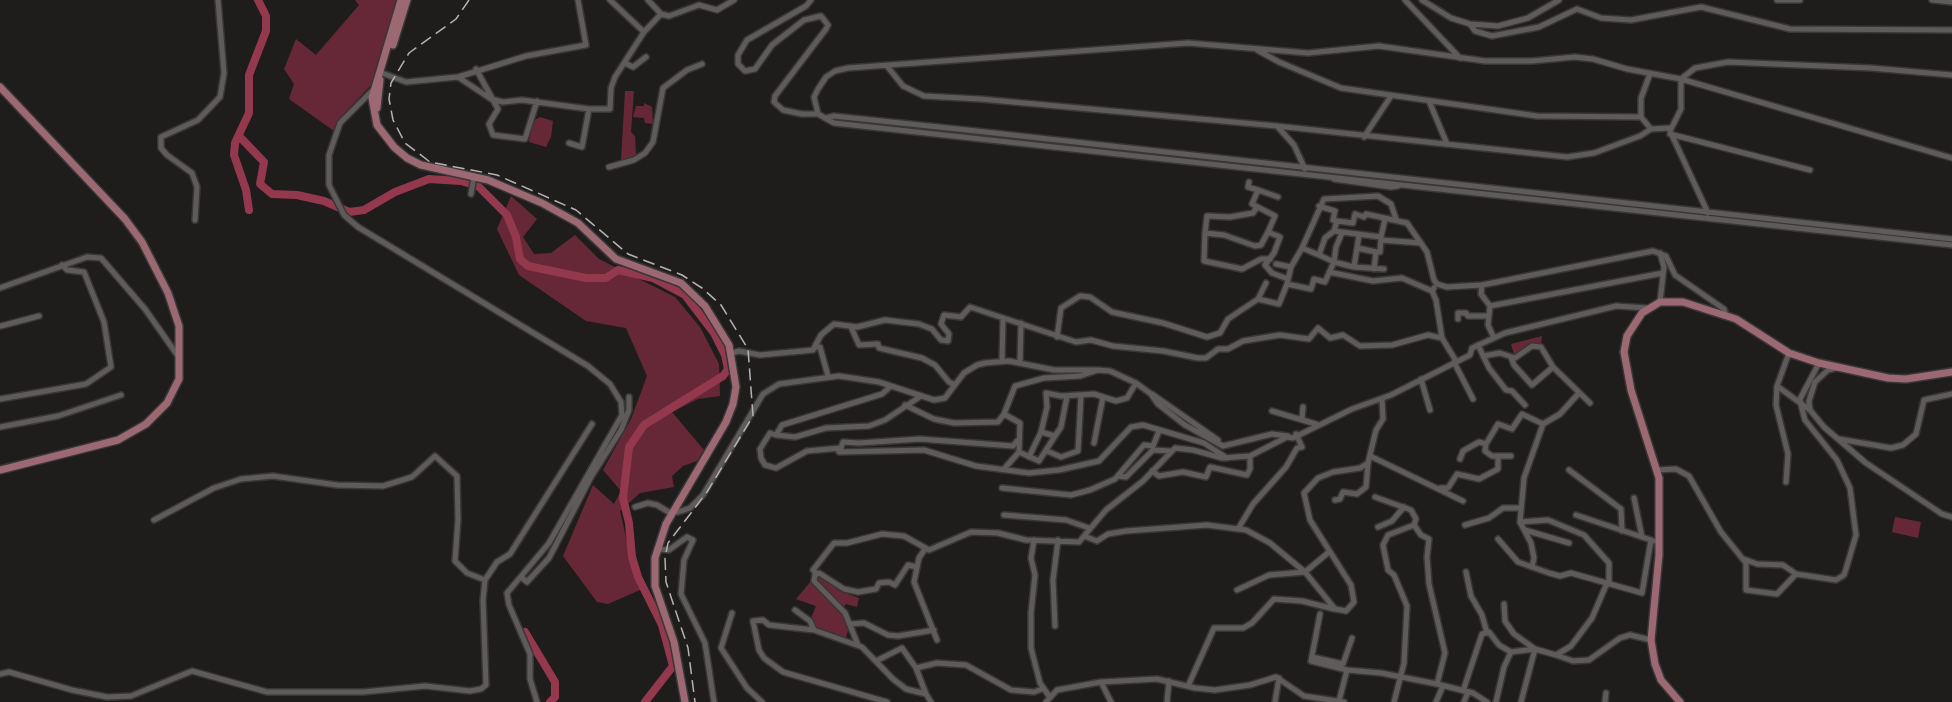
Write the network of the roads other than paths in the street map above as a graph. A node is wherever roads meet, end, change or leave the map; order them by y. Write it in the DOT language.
graph roads {
  1 [pos="218,0"];
  2 [pos="401,0"];
  3 [pos="407,0"];
  4 [pos="578,0"];
  5 [pos="610,0"];
  6 [pos="648,0"];
  7 [pos="734,0"];
  8 [pos="811,0"];
  9 [pos="1405,0"];
  10 [pos="1422,0"];
  11 [pos="1559,0"];
  12 [pos="1777,0"];
  13 [pos="1800,0"];
  14 [pos="1932,0"];
  15 [pos="1952,2"];
  16 [pos="661,14"];
  17 [pos="1470,24"];
  18 [pos="1952,30"];
  19 [pos="644,32"];
  20 [pos="1256,49"];
  21 [pos="646,57"];
  22 [pos="1460,58"];
  23 [pos="625,63"];
  24 [pos="702,64"];
  25 [pos="887,66"];
  26 [pos="476,69"];
  27 [pos="382,73"];
  28 [pos="1650,74"];
  29 [pos="1952,75"];
  30 [pos="458,77"];
  31 [pos="1681,79"];
  32 [pos="0,87"];
  33 [pos="372,91"];
  34 [pos="1391,96"];
  35 [pos="494,100"];
  36 [pos="537,101"];
  37 [pos="1429,101"];
  38 [pos="589,109"];
  39 [pos="818,114"];
  40 [pos="1641,117"];
  41 [pos="1277,126"];
  42 [pos="1651,129"];
  43 [pos="1670,131"];
  44 [pos="1364,137"];
  45 [pos="390,141"];
  46 [pos="569,143"];
  47 [pos="1447,144"];
  48 [pos="1952,158"];
  49 [pos="609,167"];
  50 [pos="1305,170"];
  51 [pos="1810,170"];
  52 [pos="1325,176"];
  53 [pos="474,178"];
  54 [pos="1249,182"];
  55 [pos="1364,184"];
  56 [pos="1406,184"];
  57 [pos="1258,190"];
  58 [pos="471,194"];
  59 [pos="1364,195"];
  60 [pos="1278,197"];
  61 [pos="1319,206"];
  62 [pos="1257,207"];
  63 [pos="1708,215"];
  64 [pos="1385,219"];
  65 [pos="1396,219"];
  66 [pos="195,220"];
  67 [pos="1337,221"];
  68 [pos="1334,231"];
  69 [pos="1268,232"];
  70 [pos="1205,233"];
  71 [pos="1342,233"];
  72 [pos="1359,235"];
  73 [pos="1381,239"];
  74 [pos="1952,239"];
  75 [pos="1422,243"];
  76 [pos="1952,245"];
  77 [pos="1302,248"];
  78 [pos="1357,248"];
  79 [pos="1376,252"];
  80 [pos="1660,253"];
  81 [pos="1319,255"];
  82 [pos="1270,259"];
  83 [pos="1334,262"];
  84 [pos="1276,264"];
  85 [pos="62,265"];
  86 [pos="1291,267"];
  87 [pos="1354,267"];
  88 [pos="1365,268"];
  89 [pos="1374,269"];
  90 [pos="1384,269"];
  91 [pos="1329,272"];
  92 [pos="1663,273"];
  93 [pos="1363,280"];
  94 [pos="1287,281"];
  95 [pos="1266,283"];
  96 [pos="1437,284"];
  97 [pos="1482,285"];
  98 [pos="0,288"];
  99 [pos="1432,291"];
  100 [pos="1258,299"];
  101 [pos="1660,302"];
  102 [pos="1490,306"];
  103 [pos="1647,308"];
  104 [pos="1726,315"];
  105 [pos="39,316"];
  106 [pos="1488,316"];
  107 [pos="1003,319"];
  108 [pos="1458,319"];
  109 [pos="1022,323"];
  110 [pos="1,326"];
  111 [pos="851,327"];
  112 [pos="1057,337"];
  113 [pos="1442,338"];
  114 [pos="1494,338"];
  115 [pos="1478,345"];
  116 [pos="815,346"];
  117 [pos="732,353"];
  118 [pos="1789,353"];
  119 [pos="178,356"];
  120 [pos="1483,357"];
  121 [pos="1511,357"];
  122 [pos="1002,361"];
  123 [pos="1020,362"];
  124 [pos="1455,362"];
  125 [pos="1819,363"];
  126 [pos="1553,367"];
  127 [pos="1838,368"];
  128 [pos="1098,370"];
  129 [pos="1952,372"];
  130 [pos="828,376"];
  131 [pos="1420,379"];
  132 [pos="1136,383"];
  133 [pos="955,385"];
  134 [pos="891,386"];
  135 [pos="1778,387"];
  136 [pos="1579,393"];
  137 [pos="1952,394"];
  138 [pos="121,395"];
  139 [pos="1081,395"];
  140 [pos="921,396"];
  141 [pos="1067,396"];
  142 [pos="629,397"];
  143 [pos="1103,397"];
  144 [pos="0,399"];
  145 [pos="1383,399"];
  146 [pos="1473,399"];
  147 [pos="1590,403"];
  148 [pos="905,405"];
  149 [pos="1525,405"];
  150 [pos="1800,405"];
  151 [pos="1303,407"];
  152 [pos="1430,410"];
  153 [pos="1810,410"];
  154 [pos="1272,411"];
  155 [pos="1004,414"];
  156 [pos="1302,419"];
  157 [pos="592,424"];
  158 [pos="1316,424"];
  159 [pos="1543,424"];
  160 [pos="0,427"];
  161 [pos="1159,431"];
  162 [pos="1041,432"];
  163 [pos="1296,434"];
  164 [pos="776,435"];
  165 [pos="1056,436"];
  166 [pos="1838,439"];
  167 [pos="1017,441"];
  168 [pos="1094,443"];
  169 [pos="1486,444"];
  170 [pos="841,448"];
  171 [pos="1153,448"];
  172 [pos="1047,451"];
  173 [pos="1171,451"];
  174 [pos="1019,452"];
  175 [pos="1250,456"];
  176 [pos="1511,456"];
  177 [pos="1029,457"];
  178 [pos="1498,457"];
  179 [pos="1227,458"];
  180 [pos="1369,459"];
  181 [pos="1460,459"];
  182 [pos="1004,469"];
  183 [pos="0,470"];
  184 [pos="1569,470"];
  185 [pos="1657,470"];
  186 [pos="1152,471"];
  187 [pos="1118,476"];
  188 [pos="1786,482"];
  189 [pos="1002,488"];
  190 [pos="1438,488"];
  191 [pos="1375,497"];
  192 [pos="1634,498"];
  193 [pos="1335,500"];
  194 [pos="1463,501"];
  195 [pos="635,507"];
  196 [pos="1404,507"];
  197 [pos="1521,508"];
  198 [pos="673,512"];
  199 [pos="1004,515"];
  200 [pos="1576,515"];
  201 [pos="1952,517"];
  202 [pos="154,520"];
  203 [pos="1520,522"];
  204 [pos="1414,525"];
  205 [pos="1465,525"];
  206 [pos="1377,527"];
  207 [pos="1089,528"];
  208 [pos="1238,529"];
  209 [pos="1525,530"];
  210 [pos="1622,531"];
  211 [pos="1084,536"];
  212 [pos="1642,537"];
  213 [pos="1498,538"];
  214 [pos="1035,540"];
  215 [pos="1058,540"];
  216 [pos="1655,541"];
  217 [pos="1569,543"];
  218 [pos="657,549"];
  219 [pos="925,549"];
  220 [pos="1329,552"];
  221 [pos="1744,559"];
  222 [pos="917,567"];
  223 [pos="1532,567"];
  224 [pos="1305,572"];
  225 [pos="1466,572"];
  226 [pos="817,574"];
  227 [pos="1796,574"];
  228 [pos="485,580"];
  229 [pos="524,580"];
  230 [pos="1608,584"];
  231 [pos="1237,590"];
  232 [pos="1504,604"];
  233 [pos="1335,609"];
  234 [pos="795,610"];
  235 [pos="732,613"];
  236 [pos="1320,614"];
  237 [pos="850,624"];
  238 [pos="1055,626"];
  239 [pos="814,630"];
  240 [pos="934,630"];
  241 [pos="1487,633"];
  242 [pos="1352,638"];
  243 [pos="937,640"];
  244 [pos="1651,640"];
  245 [pos="858,645"];
  246 [pos="1535,649"];
  247 [pos="1510,652"];
  248 [pos="1556,656"];
  249 [pos="1312,657"];
  250 [pos="876,661"];
  251 [pos="916,668"];
  252 [pos="1347,670"];
  253 [pos="0,674"];
  254 [pos="1401,677"];
  255 [pos="1279,678"];
  256 [pos="1169,681"];
  257 [pos="1101,682"];
  258 [pos="1440,685"];
  259 [pos="1188,686"];
  260 [pos="1042,689"];
  261 [pos="1465,691"];
  262 [pos="1606,693"];
  263 [pos="926,694"];
  264 [pos="1048,699"];
  265 [pos="1315,699"];
  266 [pos="1342,701"];
  267 [pos="537,702"];
  268 [pos="685,702"];
  269 [pos="714,702"];
  270 [pos="762,702"];
  271 [pos="886,702"];
  272 [pos="931,702"];
  273 [pos="1111,702"];
  274 [pos="1167,702"];
  275 [pos="1275,702"];
  276 [pos="1394,702"];
  277 [pos="1436,702"];
  278 [pos="1464,702"];
  279 [pos="1486,702"];
  280 [pos="1496,702"];
  281 [pos="1521,702"];
  282 [pos="1605,702"];
  283 [pos="1680,702"];
  1 -- 66 [label="street"];
  2 -- 33 [label="main road"];
  3 -- 27 [label="main road"];
  4 -- 26 [label="street"];
  5 -- 19 [label="street"];
  6 -- 16 [label="street"];
  7 -- 16 [label="street"];
  8 -- 39 [label="street"];
  9 -- 22 [label="street"];
  10 -- 17 [label="street"];
  11 -- 17 [label="street"];
  12 -- 13 [label="street"];
  14 -- 15 [label="street"];
  16 -- 19 [label="street"];
  17 -- 18 [label="street"];
  19 -- 23 [label="street"];
  20 -- 22 [label="street"];
  20 -- 25 [label="street"];
  20 -- 34 [label="street"];
  21 -- 23 [label="street"];
  22 -- 28 [label="street"];
  23 -- 38 [label="street"];
  24 -- 49 [label="street"];
  25 -- 39 [label="street"];
  25 -- 41 [label="street"];
  26 -- 30 [label="street"];
  26 -- 35 [label="street"];
  27 -- 30 [label="street"];
  27 -- 45 [label="main road"];
  28 -- 31 [label="street"];
  28 -- 40 [label="street"];
  29 -- 31 [label="street"];
  30 -- 35 [label="street"];
  31 -- 43 [label="street"];
  31 -- 48 [label="street"];
  32 -- 119 [label="main road"];
  33 -- 45 [label="main road"];
  33 -- 229 [label="street"];
  34 -- 37 [label="street"];
  34 -- 44 [label="street"];
  35 -- 36 [label="street"];
  35 -- 36 [label="street"];
  36 -- 38 [label="street"];
  37 -- 40 [label="street"];
  37 -- 47 [label="street"];
  38 -- 46 [label="street"];
  39 -- 50 [label="street"];
  40 -- 42 [label="street"];
  41 -- 44 [label="street"];
  41 -- 50 [label="street"];
  42 -- 43 [label="street"];
  42 -- 47 [label="street"];
  43 -- 51 [label="street"];
  43 -- 63 [label="street"];
  44 -- 47 [label="street"];
  45 -- 53 [label="main road"];
  50 -- 52 [label="street"];
  50 -- 63 [label="street"];
  52 -- 55 [label="street"];
  52 -- 56 [label="street"];
  53 -- 58 [label="street"];
  53 -- 117 [label="main road"];
  54 -- 57 [label="street"];
  55 -- 56 [label="street"];
  55 -- 59 [label="street"];
  56 -- 63 [label="street"];
  57 -- 60 [label="street"];
  57 -- 62 [label="street"];
  59 -- 61 [label="street"];
  59 -- 65 [label="street"];
  61 -- 67 [label="street"];
  61 -- 77 [label="street"];
  62 -- 69 [label="street"];
  62 -- 70 [label="street"];
  63 -- 74 [label="street"];
  63 -- 76 [label="street"];
  64 -- 65 [label="street"];
  64 -- 67 [label="street"];
  64 -- 73 [label="street"];
  65 -- 75 [label="street"];
  67 -- 68 [label="street"];
  68 -- 71 [label="street"];
  68 -- 81 [label="street"];
  69 -- 70 [label="street"];
  69 -- 82 [label="street"];
  70 -- 82 [label="street"];
  71 -- 72 [label="street"];
  71 -- 83 [label="street"];
  72 -- 73 [label="street"];
  72 -- 78 [label="street"];
  73 -- 75 [label="street"];
  73 -- 79 [label="street"];
  75 -- 96 [label="street"];
  77 -- 81 [label="street"];
  77 -- 86 [label="street"];
  78 -- 79 [label="street"];
  78 -- 87 [label="street"];
  79 -- 89 [label="street"];
  80 -- 92 [label="street"];
  80 -- 97 [label="street"];
  80 -- 104 [label="street"];
  81 -- 83 [label="street"];
  82 -- 94 [label="street"];
  83 -- 87 [label="street"];
  83 -- 91 [label="street"];
  84 -- 86 [label="street"];
  85 -- 98 [label="street"];
  85 -- 119 [label="street"];
  85 -- 144 [label="street"];
  86 -- 94 [label="street"];
  87 -- 88 [label="street"];
  88 -- 89 [label="street"];
  88 -- 93 [label="street"];
  89 -- 90 [label="street"];
  91 -- 93 [label="street"];
  91 -- 94 [label="street"];
  92 -- 101 [label="street"];
  92 -- 102 [label="street"];
  93 -- 99 [label="street"];
  94 -- 100 [label="street"];
  95 -- 100 [label="street"];
  96 -- 97 [label="street"];
  96 -- 99 [label="street"];
  97 -- 102 [label="street"];
  99 -- 113 [label="street"];
  100 -- 112 [label="street"];
  101 -- 103 [label="main road"];
  101 -- 104 [label="main road"];
  102 -- 106 [label="street"];
  103 -- 114 [label="street"];
  103 -- 185 [label="main road"];
  104 -- 118 [label="main road"];
  105 -- 110 [label="street"];
  106 -- 108 [label="street"];
  106 -- 114 [label="street"];
  107 -- 109 [label="street"];
  107 -- 111 [label="street"];
  107 -- 122 [label="street"];
  109 -- 112 [label="street"];
  109 -- 123 [label="street"];
  111 -- 116 [label="street"];
  111 -- 133 [label="street"];
  112 -- 113 [label="street"];
  113 -- 124 [label="street"];
  114 -- 115 [label="street"];
  115 -- 120 [label="street"];
  115 -- 124 [label="street"];
  116 -- 117 [label="street"];
  116 -- 130 [label="street"];
  117 -- 198 [label="main road"];
  118 -- 125 [label="main road"];
  118 -- 135 [label="street"];
  119 -- 183 [label="main road"];
  120 -- 121 [label="street"];
  120 -- 149 [label="street"];
  121 -- 126 [label="street"];
  121 -- 126 [label="street"];
  122 -- 123 [label="street"];
  122 -- 133 [label="street"];
  123 -- 128 [label="street"];
  124 -- 131 [label="street"];
  124 -- 146 [label="street"];
  125 -- 127 [label="main road"];
  125 -- 150 [label="street"];
  126 -- 136 [label="street"];
  127 -- 129 [label="main road"];
  127 -- 153 [label="street"];
  128 -- 132 [label="street"];
  128 -- 155 [label="street"];
  130 -- 134 [label="street"];
  130 -- 198 [label="street"];
  131 -- 145 [label="street"];
  131 -- 152 [label="street"];
  132 -- 143 [label="street"];
  132 -- 163 [label="street"];
  133 -- 140 [label="street"];
  134 -- 140 [label="street"];
  134 -- 164 [label="street"];
  135 -- 150 [label="street"];
  135 -- 188 [label="street"];
  136 -- 147 [label="street"];
  136 -- 159 [label="street"];
  137 -- 166 [label="street"];
  138 -- 160 [label="street"];
  139 -- 141 [label="street"];
  139 -- 143 [label="street"];
  139 -- 172 [label="street"];
  140 -- 148 [label="street"];
  141 -- 162 [label="street"];
  141 -- 165 [label="street"];
  142 -- 229 [label="street"];
  143 -- 168 [label="street"];
  145 -- 158 [label="street"];
  145 -- 180 [label="street"];
  148 -- 155 [label="street"];
  148 -- 164 [label="street"];
  150 -- 153 [label="street"];
  150 -- 227 [label="street"];
  151 -- 156 [label="street"];
  153 -- 166 [label="street"];
  154 -- 156 [label="street"];
  155 -- 167 [label="street"];
  156 -- 158 [label="street"];
  157 -- 228 [label="street"];
  158 -- 163 [label="street"];
  159 -- 169 [label="street"];
  159 -- 197 [label="street"];
  161 -- 171 [label="street"];
  161 -- 179 [label="street"];
  161 -- 182 [label="street"];
  162 -- 165 [label="street"];
  162 -- 177 [label="street"];
  163 -- 175 [label="street"];
  163 -- 208 [label="street"];
  164 -- 170 [label="street"];
  165 -- 172 [label="street"];
  166 -- 201 [label="street"];
  167 -- 170 [label="street"];
  167 -- 174 [label="street"];
  169 -- 178 [label="street"];
  169 -- 181 [label="street"];
  170 -- 182 [label="street"];
  171 -- 173 [label="street"];
  171 -- 187 [label="street"];
  171 -- 187 [label="street"];
  172 -- 177 [label="street"];
  173 -- 179 [label="street"];
  173 -- 186 [label="street"];
  174 -- 177 [label="street"];
  174 -- 182 [label="street"];
  175 -- 179 [label="street"];
  175 -- 186 [label="street"];
  176 -- 178 [label="street"];
  178 -- 190 [label="street"];
  180 -- 190 [label="street"];
  180 -- 193 [label="street"];
  180 -- 220 [label="street"];
  184 -- 210 [label="street"];
  185 -- 216 [label="main road"];
  185 -- 221 [label="street"];
  186 -- 207 [label="street"];
  187 -- 189 [label="street"];
  190 -- 194 [label="street"];
  191 -- 196 [label="street"];
  192 -- 212 [label="street"];
  195 -- 198 [label="street"];
  196 -- 204 [label="street"];
  196 -- 206 [label="street"];
  197 -- 203 [label="street"];
  197 -- 205 [label="street"];
  198 -- 218 [label="main road"];
  199 -- 207 [label="street"];
  200 -- 210 [label="street"];
  202 -- 228 [label="street"];
  203 -- 209 [label="street"];
  203 -- 230 [label="street"];
  204 -- 254 [label="street"];
  204 -- 258 [label="street"];
  207 -- 211 [label="street"];
  208 -- 211 [label="street"];
  208 -- 224 [label="street"];
  209 -- 217 [label="street"];
  209 -- 223 [label="street"];
  210 -- 212 [label="street"];
  211 -- 215 [label="street"];
  212 -- 216 [label="street"];
  213 -- 223 [label="street"];
  214 -- 215 [label="street"];
  214 -- 219 [label="street"];
  214 -- 260 [label="street"];
  215 -- 238 [label="street"];
  216 -- 230 [label="street"];
  216 -- 244 [label="main road"];
  218 -- 268 [label="main road"];
  218 -- 269 [label="street"];
  219 -- 222 [label="street"];
  219 -- 226 [label="street"];
  220 -- 224 [label="street"];
  220 -- 233 [label="street"];
  221 -- 227 [label="street"];
  221 -- 227 [label="street"];
  222 -- 226 [label="street"];
  222 -- 240 [label="street"];
  223 -- 230 [label="street"];
  224 -- 231 [label="street"];
  224 -- 233 [label="street"];
  225 -- 241 [label="street"];
  226 -- 237 [label="street"];
  228 -- 253 [label="street"];
  229 -- 267 [label="street"];
  230 -- 248 [label="street"];
  232 -- 246 [label="street"];
  233 -- 259 [label="street"];
  234 -- 239 [label="street"];
  235 -- 270 [label="street"];
  236 -- 249 [label="street"];
  237 -- 240 [label="street"];
  237 -- 245 [label="street"];
  239 -- 245 [label="street"];
  239 -- 271 [label="street"];
  240 -- 243 [label="street"];
  241 -- 247 [label="street"];
  241 -- 261 [label="street"];
  242 -- 249 [label="street"];
  244 -- 248 [label="street"];
  244 -- 283 [label="main road"];
  245 -- 250 [label="street"];
  246 -- 247 [label="street"];
  246 -- 248 [label="street"];
  246 -- 281 [label="street"];
  247 -- 280 [label="street"];
  249 -- 252 [label="street"];
  250 -- 251 [label="street"];
  250 -- 263 [label="street"];
  251 -- 260 [label="street"];
  251 -- 263 [label="street"];
  252 -- 254 [label="street"];
  252 -- 266 [label="street"];
  254 -- 258 [label="street"];
  254 -- 276 [label="street"];
  255 -- 259 [label="street"];
  255 -- 265 [label="street"];
  255 -- 275 [label="street"];
  256 -- 257 [label="street"];
  256 -- 259 [label="street"];
  256 -- 274 [label="street"];
  257 -- 264 [label="street"];
  257 -- 273 [label="street"];
  258 -- 261 [label="street"];
  258 -- 277 [label="street"];
  260 -- 264 [label="street"];
  261 -- 278 [label="street"];
  261 -- 279 [label="street"];
  262 -- 282 [label="street"];
  263 -- 272 [label="street"];
  265 -- 266 [label="street"];
}
